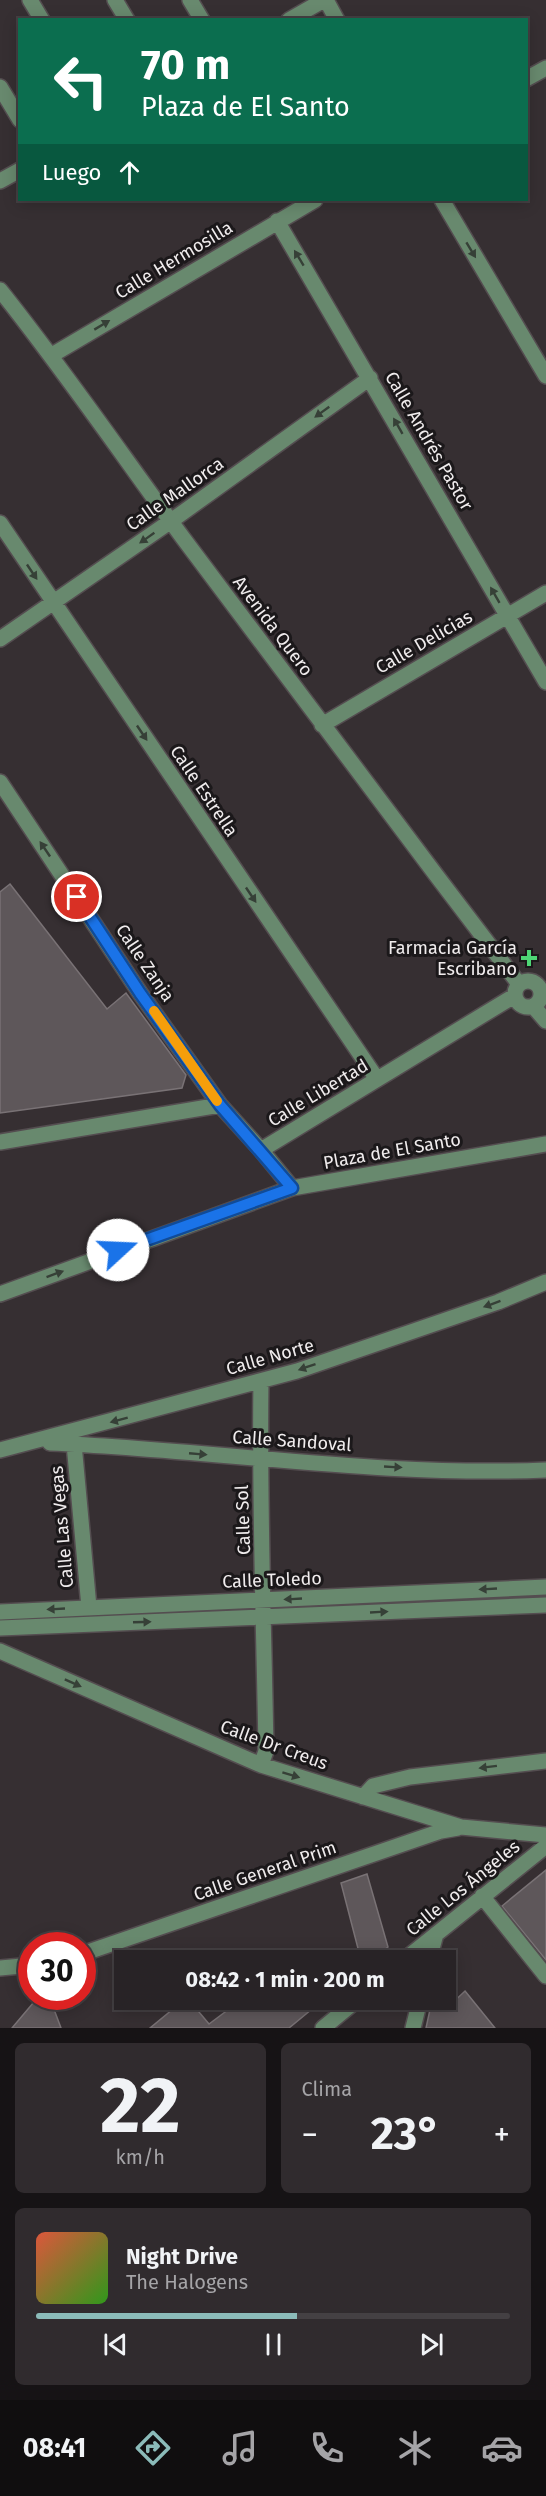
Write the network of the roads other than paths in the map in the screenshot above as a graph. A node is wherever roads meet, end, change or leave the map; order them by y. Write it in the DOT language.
graph roads {
  1 [pos="30,0"];
  2 [pos="116,0"];
  3 [pos="190,0"];
  4 [pos="325,0"];
  5 [pos="41,18"];
  6 [pos="126,18"];
  7 [pos="201,18"];
  8 [pos="293,18"];
  9 [pos="336,18"];
  10 [pos="546,68"];
  11 [pos="528,78"];
  12 [pos="0,87"];
  13 [pos="18,117"];
  14 [pos="18,171"];
  15 [pos="0,181"];
  16 [pos="313,201"];
  17 [pos="443,201"];
  18 [pos="277,221"];
  19 [pos="0,290"];
  20 [pos="52,355"];
  21 [pos="546,376"];
  22 [pos="370,378"];
  23 [pos="171,521"];
  24 [pos="0,523"];
  25 [pos="546,592"];
  26 [pos="53,602"];
  27 [pos="508,616"];
  28 [pos="0,639"];
  29 [pos="546,682"];
  30 [pos="322,725"];
  31 [pos="0,782"];
  32 [pos="542,984"];
  33 [pos="517,990"];
  34 [pos="533,1006"];
  35 [pos="546,1020"];
  36 [pos="377,1079"];
  37 [pos="220,1105"];
  38 [pos="0,1142"];
  39 [pos="546,1144"];
  40 [pos="261,1150"];
  41 [pos="292,1188"];
  42 [pos="546,1282"];
  43 [pos="0,1294"];
  44 [pos="261,1381"];
  45 [pos="35,1443"];
  46 [pos="74,1444"];
  47 [pos="0,1450"];
  48 [pos="260,1459"];
  49 [pos="546,1470"];
  50 [pos="546,1587"];
  51 [pos="265,1600"];
  52 [pos="546,1605"];
  53 [pos="89,1607"];
  54 [pos="0,1612"];
  55 [pos="264,1617"];
  56 [pos="0,1628"];
  57 [pos="0,1652"];
  58 [pos="546,1761"];
  59 [pos="261,1765"];
  60 [pos="363,1797"];
  61 [pos="461,1827"];
  62 [pos="546,1835"];
  63 [pos="546,1846"];
  64 [pos="482,1896"];
  65 [pos="436,1934"];
  66 [pos="96,1949"];
  67 [pos="416,1950"];
  68 [pos="432,1950"];
  69 [pos="18,1966"];
  70 [pos="0,1968"];
  71 [pos="546,1976"];
  72 [pos="345,2010"];
  73 [pos="418,2010"];
  74 [pos="323,2028"];
  75 [pos="413,2028"];
  1 -- 5 [label="street"];
  2 -- 6 [label="street"];
  3 -- 7 [label="street"];
  4 -- 8 [label="street"];
  4 -- 9 [label="street"];
  10 -- 11 [label="street"];
  12 -- 13 [label="street"];
  14 -- 15 [label="street"];
  16 -- 18 [label="street, Calle Hermosilla"];
  17 -- 21 [label="street, one-way"];
  20 -- 18 [label="street, Calle Hermosilla, one-way"];
  22 -- 18 [label="street, Calle Andrés Pastor, one-way"];
  19 -- 20 [label="street, Avenida Quero"];
  20 -- 23 [label="street, Avenida Quero"];
  22 -- 23 [label="street, Calle Mallorca, one-way"];
  27 -- 22 [label="street, Calle Andrés Pastor, one-way"];
  23 -- 26 [label="street, Calle Mallorca, one-way"];
  23 -- 30 [label="street, Avenida Quero"];
  24 -- 26 [label="street, Calle Estrella, one-way"];
  25 -- 27 [label="street, Calle Delicias"];
  26 -- 28 [label="street, Calle Mallorca"];
  26 -- 36 [label="street, Calle Estrella, one-way"];
  27 -- 29 [label="street, Calle Andrés Pastor"];
  27 -- 30 [label="street, Calle Delicias"];
  30 -- 33 [label="street, Avenida Quero"];
  37 -- 31 [label="street, Calle Zanja, one-way"];
  32 -- 33 [label="street"];
  32 -- 34 [label="street"];
  33 -- 34 [label="street"];
  33 -- 36 [label="street, Calle Libertad"];
  34 -- 35 [label="street"];
  36 -- 40 [label="street, Calle Libertad"];
  37 -- 38 [label="street"];
  37 -- 40 [label="street, Calle Libertad"];
  39 -- 41 [label="street, Plaza de El Santo"];
  40 -- 41 [label="street"];
  43 -- 41 [label="street, Plaza de El Santo, one-way"];
  42 -- 44 [label="street, Calle Norte, one-way"];
  44 -- 45 [label="street, Calle Norte, one-way"];
  44 -- 48 [label="street, Calle Sol"];
  45 -- 46 [label="street, Calle Sandoval"];
  45 -- 47 [label="street, Calle Norte"];
  46 -- 48 [label="street, Calle Sandoval, one-way"];
  46 -- 53 [label="street, Calle Las Vegas"];
  48 -- 49 [label="street, Calle Sandoval, one-way"];
  48 -- 51 [label="street, Calle Sol"];
  50 -- 51 [label="street, Calle Toledo, one-way"];
  51 -- 53 [label="street, Calle Toledo"];
  51 -- 55 [label="street, Calle Sol"];
  55 -- 52 [label="street, Calle Toledo, one-way"];
  53 -- 54 [label="street, Calle Toledo, one-way"];
  56 -- 55 [label="street, Calle Toledo, one-way"];
  55 -- 59 [label="street, Calle Sol"];
  57 -- 59 [label="street, Calle Dr Creus, one-way"];
  58 -- 60 [label="street, one-way"];
  59 -- 60 [label="street, Calle Dr Creus, one-way"];
  60 -- 61 [label="street, Calle Dr Creus"];
  61 -- 62 [label="street, Calle Dr Creus"];
  61 -- 66 [label="street, Calle General Prim"];
  63 -- 64 [label="street, Calle Los Ángeles"];
  64 -- 65 [label="street, Calle Los Ángeles"];
  64 -- 71 [label="street"];
  65 -- 67 [label="street, Calle Los Ángeles"];
  65 -- 68 [label="street"];
  69 -- 70 [label="street"];
  72 -- 74 [label="street"];
  73 -- 75 [label="street"];
}
